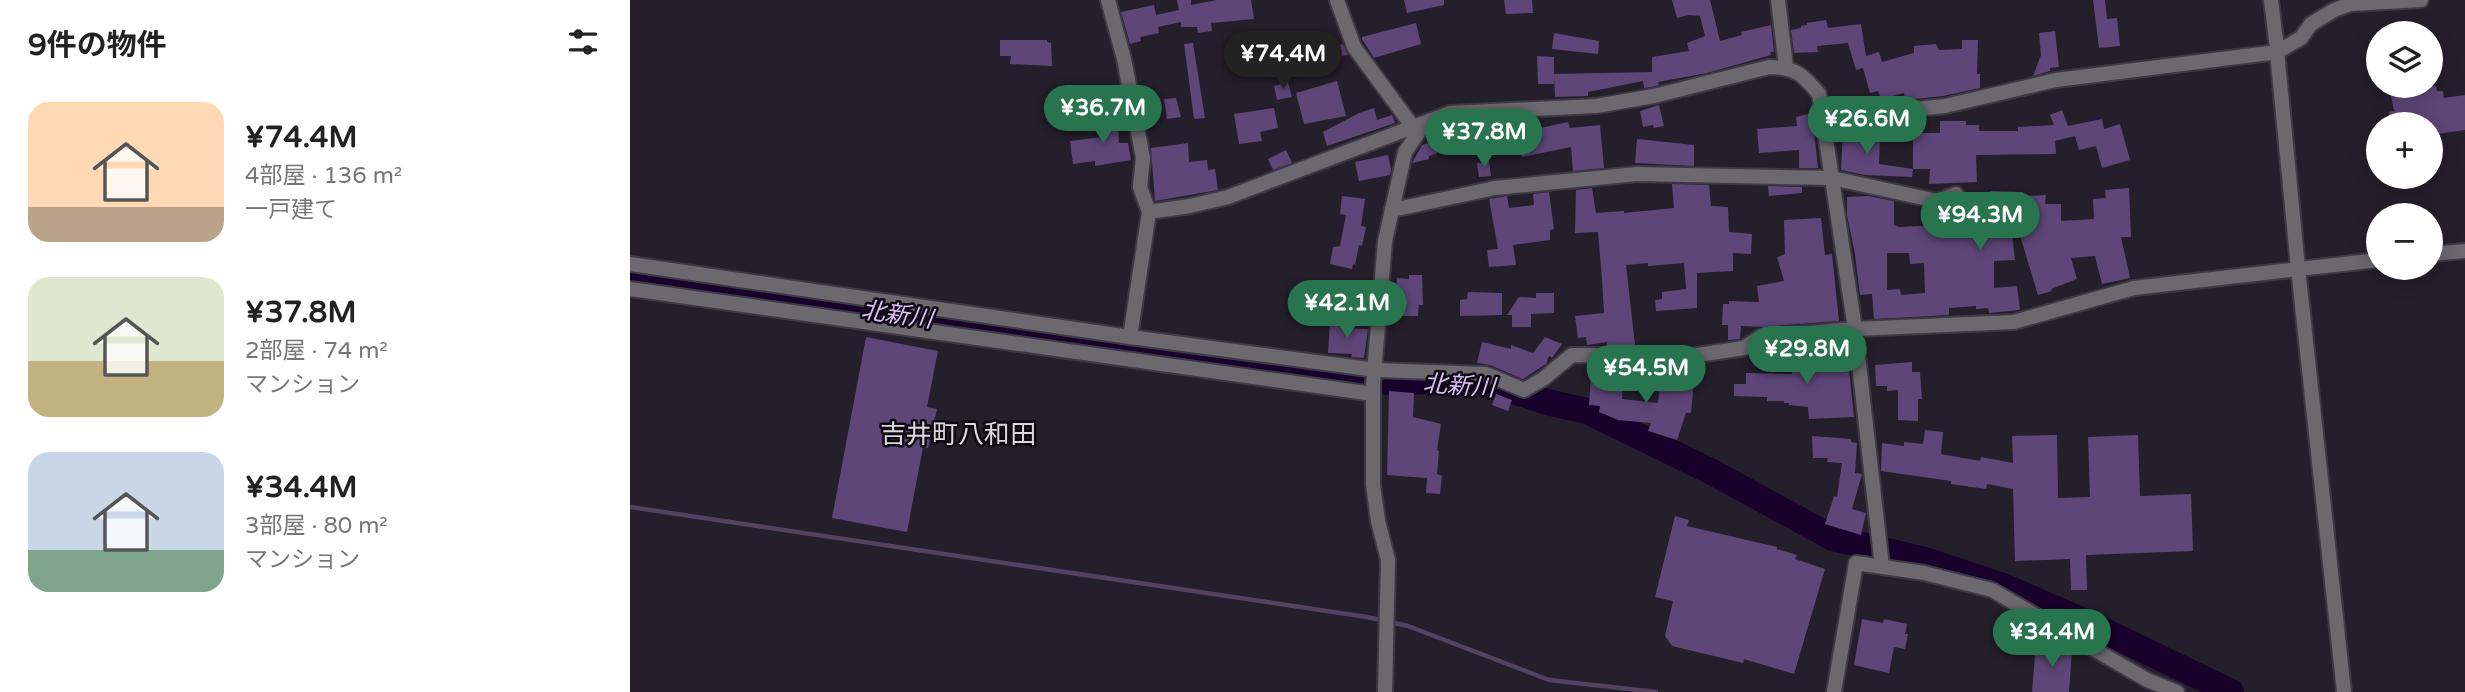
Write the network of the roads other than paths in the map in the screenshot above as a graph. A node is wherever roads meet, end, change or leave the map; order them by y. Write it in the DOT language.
graph roads {
  1 [pos="1108,0"];
  2 [pos="1337,0"];
  3 [pos="1778,0"];
  4 [pos="2271,0"];
  5 [pos="2421,0"];
  6 [pos="2278,51"];
  7 [pos="1786,67"];
  8 [pos="1821,108"];
  9 [pos="1419,125"];
  10 [pos="1832,178"];
  11 [pos="1956,194"];
  12 [pos="1392,210"];
  13 [pos="1149,212"];
  14 [pos="2465,251"];
  15 [pos="2443,253"];
  16 [pos="2366,261"];
  17 [pos="630,264"];
  18 [pos="2298,268"];
  19 [pos="630,289"];
  20 [pos="1855,329"];
  21 [pos="1130,337"];
  22 [pos="1376,370"];
  23 [pos="1373,390"];
  24 [pos="1882,562"];
  25 [pos="2147,686"];
  26 [pos="1385,692"];
  27 [pos="1833,692"];
  28 [pos="2176,692"];
  29 [pos="2344,692"];
  1 -- 13 [label="street"];
  2 -- 9 [label="street"];
  3 -- 7 [label="street"];
  4 -- 6 [label="street"];
  5 -- 6 [label="street"];
  6 -- 8 [label="street"];
  6 -- 18 [label="street"];
  7 -- 8 [label="street"];
  7 -- 9 [label="street"];
  8 -- 10 [label="street"];
  9 -- 12 [label="street"];
  9 -- 13 [label="street"];
  10 -- 11 [label="street"];
  10 -- 12 [label="street"];
  10 -- 20 [label="street"];
  12 -- 22 [label="street"];
  13 -- 21 [label="street"];
  14 -- 15 [label="street"];
  16 -- 18 [label="street"];
  17 -- 21 [label="street"];
  18 -- 20 [label="street"];
  18 -- 29 [label="street"];
  19 -- 23 [label="street"];
  20 -- 22 [label="street"];
  20 -- 24 [label="street"];
  21 -- 22 [label="street"];
  22 -- 23 [label="street"];
  23 -- 26 [label="street"];
  24 -- 25 [label="street"];
  24 -- 27 [label="street"];
  25 -- 28 [label="street"];
}
